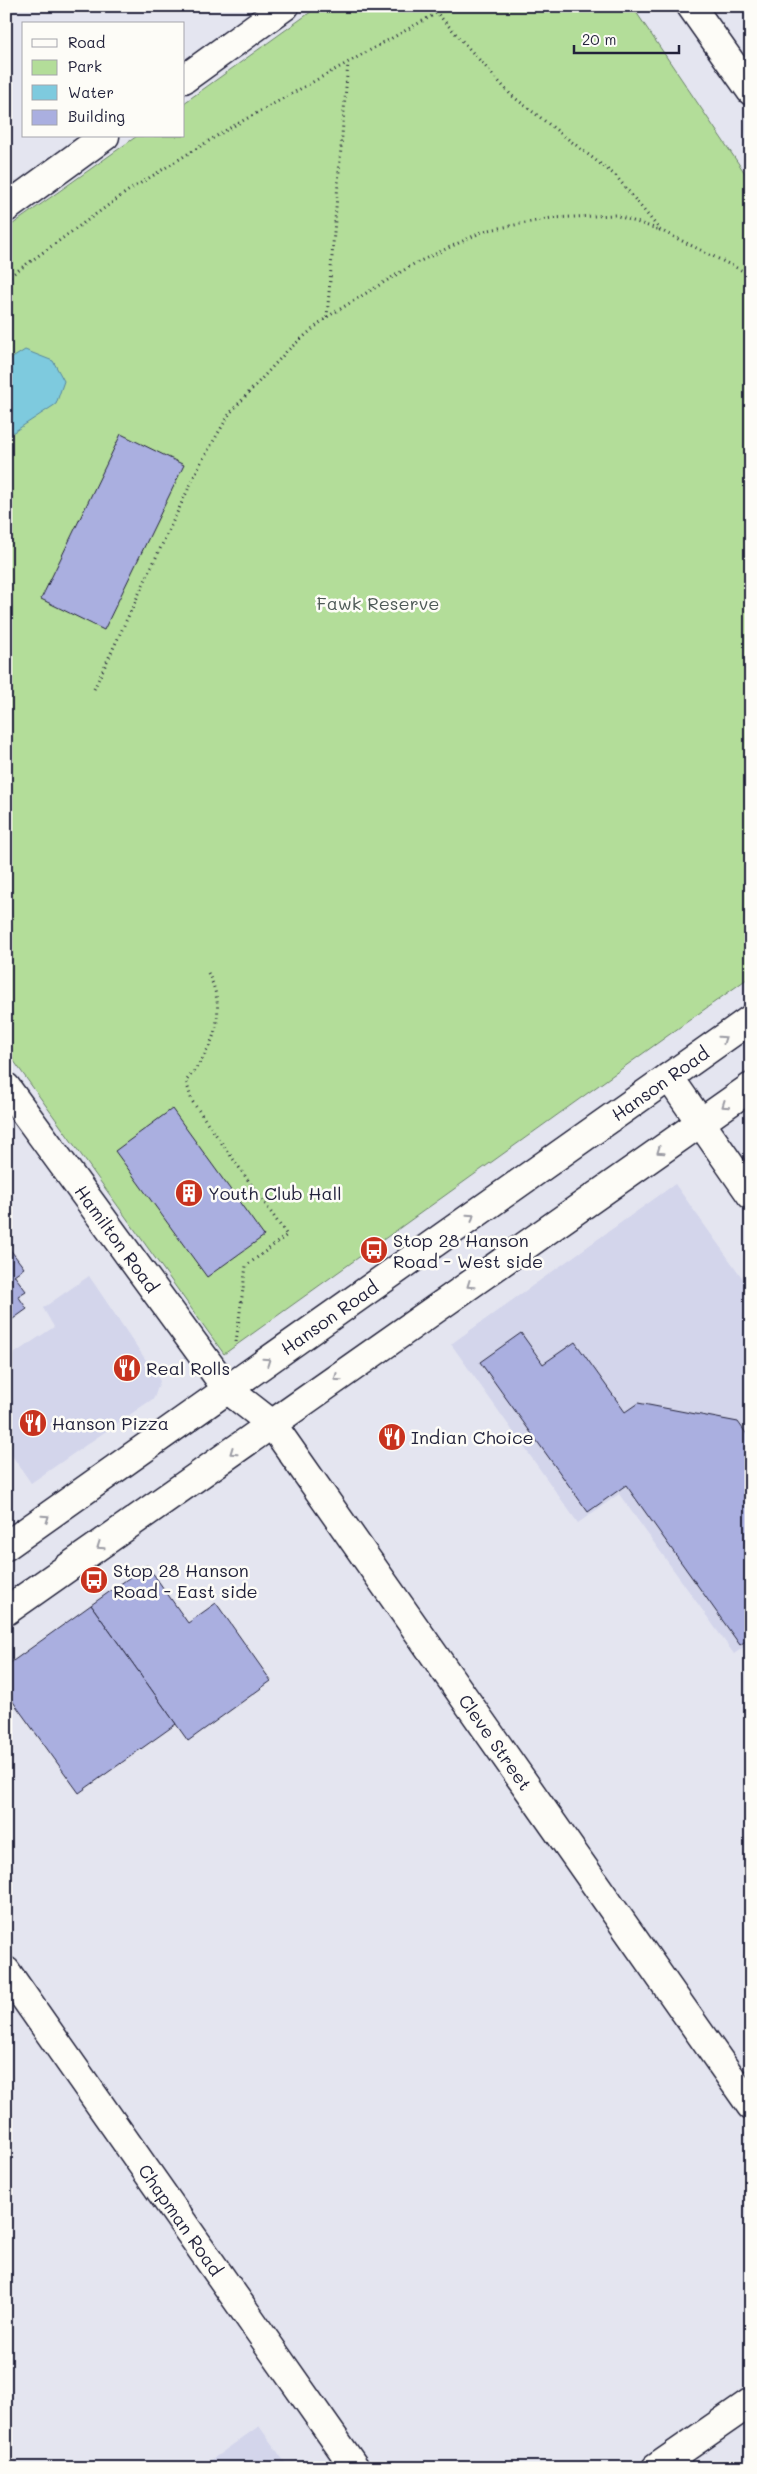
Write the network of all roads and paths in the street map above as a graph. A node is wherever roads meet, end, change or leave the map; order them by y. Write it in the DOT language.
graph roads {
  1 [pos="285,6"];
  2 [pos="440,6"];
  3 [pos="691,6"];
  4 [pos="437,13"];
  5 [pos="348,62"];
  6 [pos="185,78"];
  7 [pos="751,91"];
  8 [pos="102,138"];
  9 [pos="6,208"];
  10 [pos="660,230"];
  11 [pos="751,275"];
  12 [pos="6,278"];
  13 [pos="327,316"];
  14 [pos="94,689"];
  15 [pos="208,973"];
  16 [pos="751,1019"];
  17 [pos="669,1077"];
  18 [pos="6,1087"];
  19 [pos="751,1087"];
  20 [pos="700,1123"];
  21 [pos="751,1195"];
  22 [pos="236,1342"];
  23 [pos="227,1389"];
  24 [pos="272,1424"];
  25 [pos="6,1546"];
  26 [pos="6,1611"];
  27 [pos="6,1971"];
  28 [pos="751,2106"];
  29 [pos="751,2402"];
  30 [pos="355,2468"];
  31 [pos="656,2468"];
  1 -- 6 [label="street"];
  2 -- 4 [label="path"];
  3 -- 7 [label="street"];
  4 -- 5 [label="path"];
  4 -- 10 [label="path"];
  5 -- 12 [label="path"];
  5 -- 13 [label="path"];
  8 -- 9 [label="street"];
  10 -- 11 [label="path"];
  10 -- 13 [label="path"];
  13 -- 14 [label="path"];
  15 -- 22 [label="path"];
  17 -- 16 [label="street, Hanson Road, one-way"];
  17 -- 20 [label="street"];
  23 -- 17 [label="street, Hanson Road, one-way"];
  18 -- 23 [label="street, Hamilton Road"];
  19 -- 20 [label="street, one-way"];
  20 -- 21 [label="street"];
  20 -- 24 [label="street, one-way"];
  23 -- 24 [label="street, Cleve Street"];
  25 -- 23 [label="street, Hanson Road, one-way"];
  24 -- 26 [label="street, one-way"];
  24 -- 28 [label="street, Cleve Street"];
  27 -- 30 [label="street, Chapman Road"];
  29 -- 31 [label="street"];
}
